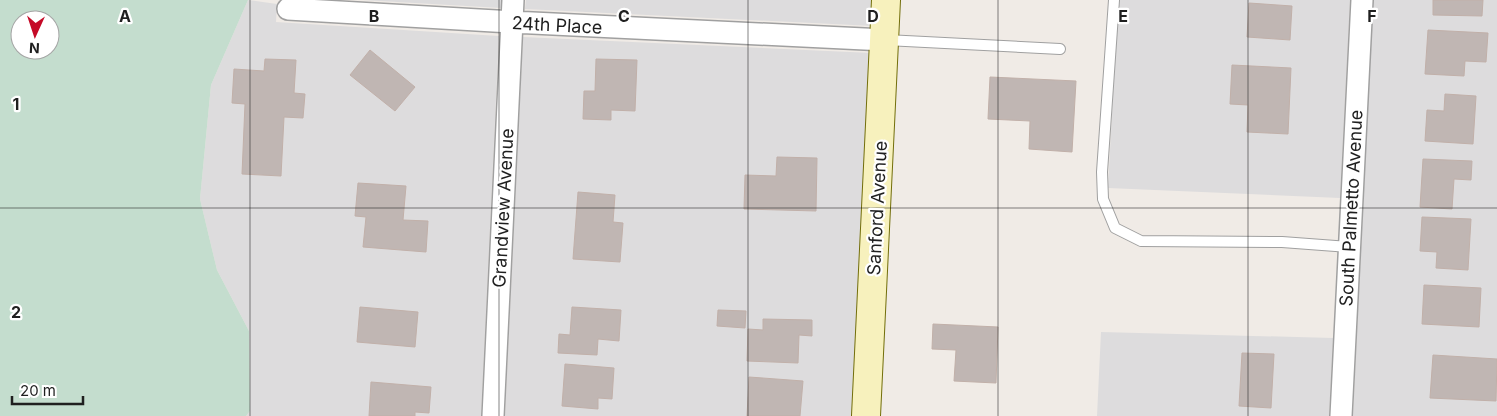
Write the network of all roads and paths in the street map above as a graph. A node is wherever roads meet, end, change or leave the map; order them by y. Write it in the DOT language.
graph roads {
  1 [pos="514,0"];
  2 [pos="886,0"];
  3 [pos="1114,0"];
  4 [pos="1362,0"];
  5 [pos="288,9"];
  6 [pos="512,22"];
  7 [pos="885,40"];
  8 [pos="1060,49"];
  9 [pos="1350,247"];
  10 [pos="493,416"];
  11 [pos="866,416"];
  12 [pos="1341,416"];
  1 -- 6 [label="street, Grandview Avenue"];
  2 -- 7 [label="main road, Sanford Avenue"];
  3 -- 9 [label="lane"];
  4 -- 9 [label="street, South Palmetto Avenue"];
  5 -- 6 [label="street, 24th Place"];
  6 -- 7 [label="street, 24th Place"];
  6 -- 10 [label="street, Grandview Avenue"];
  7 -- 8 [label="lane"];
  7 -- 11 [label="main road, Sanford Avenue"];
  9 -- 12 [label="street, South Palmetto Avenue"];
}
